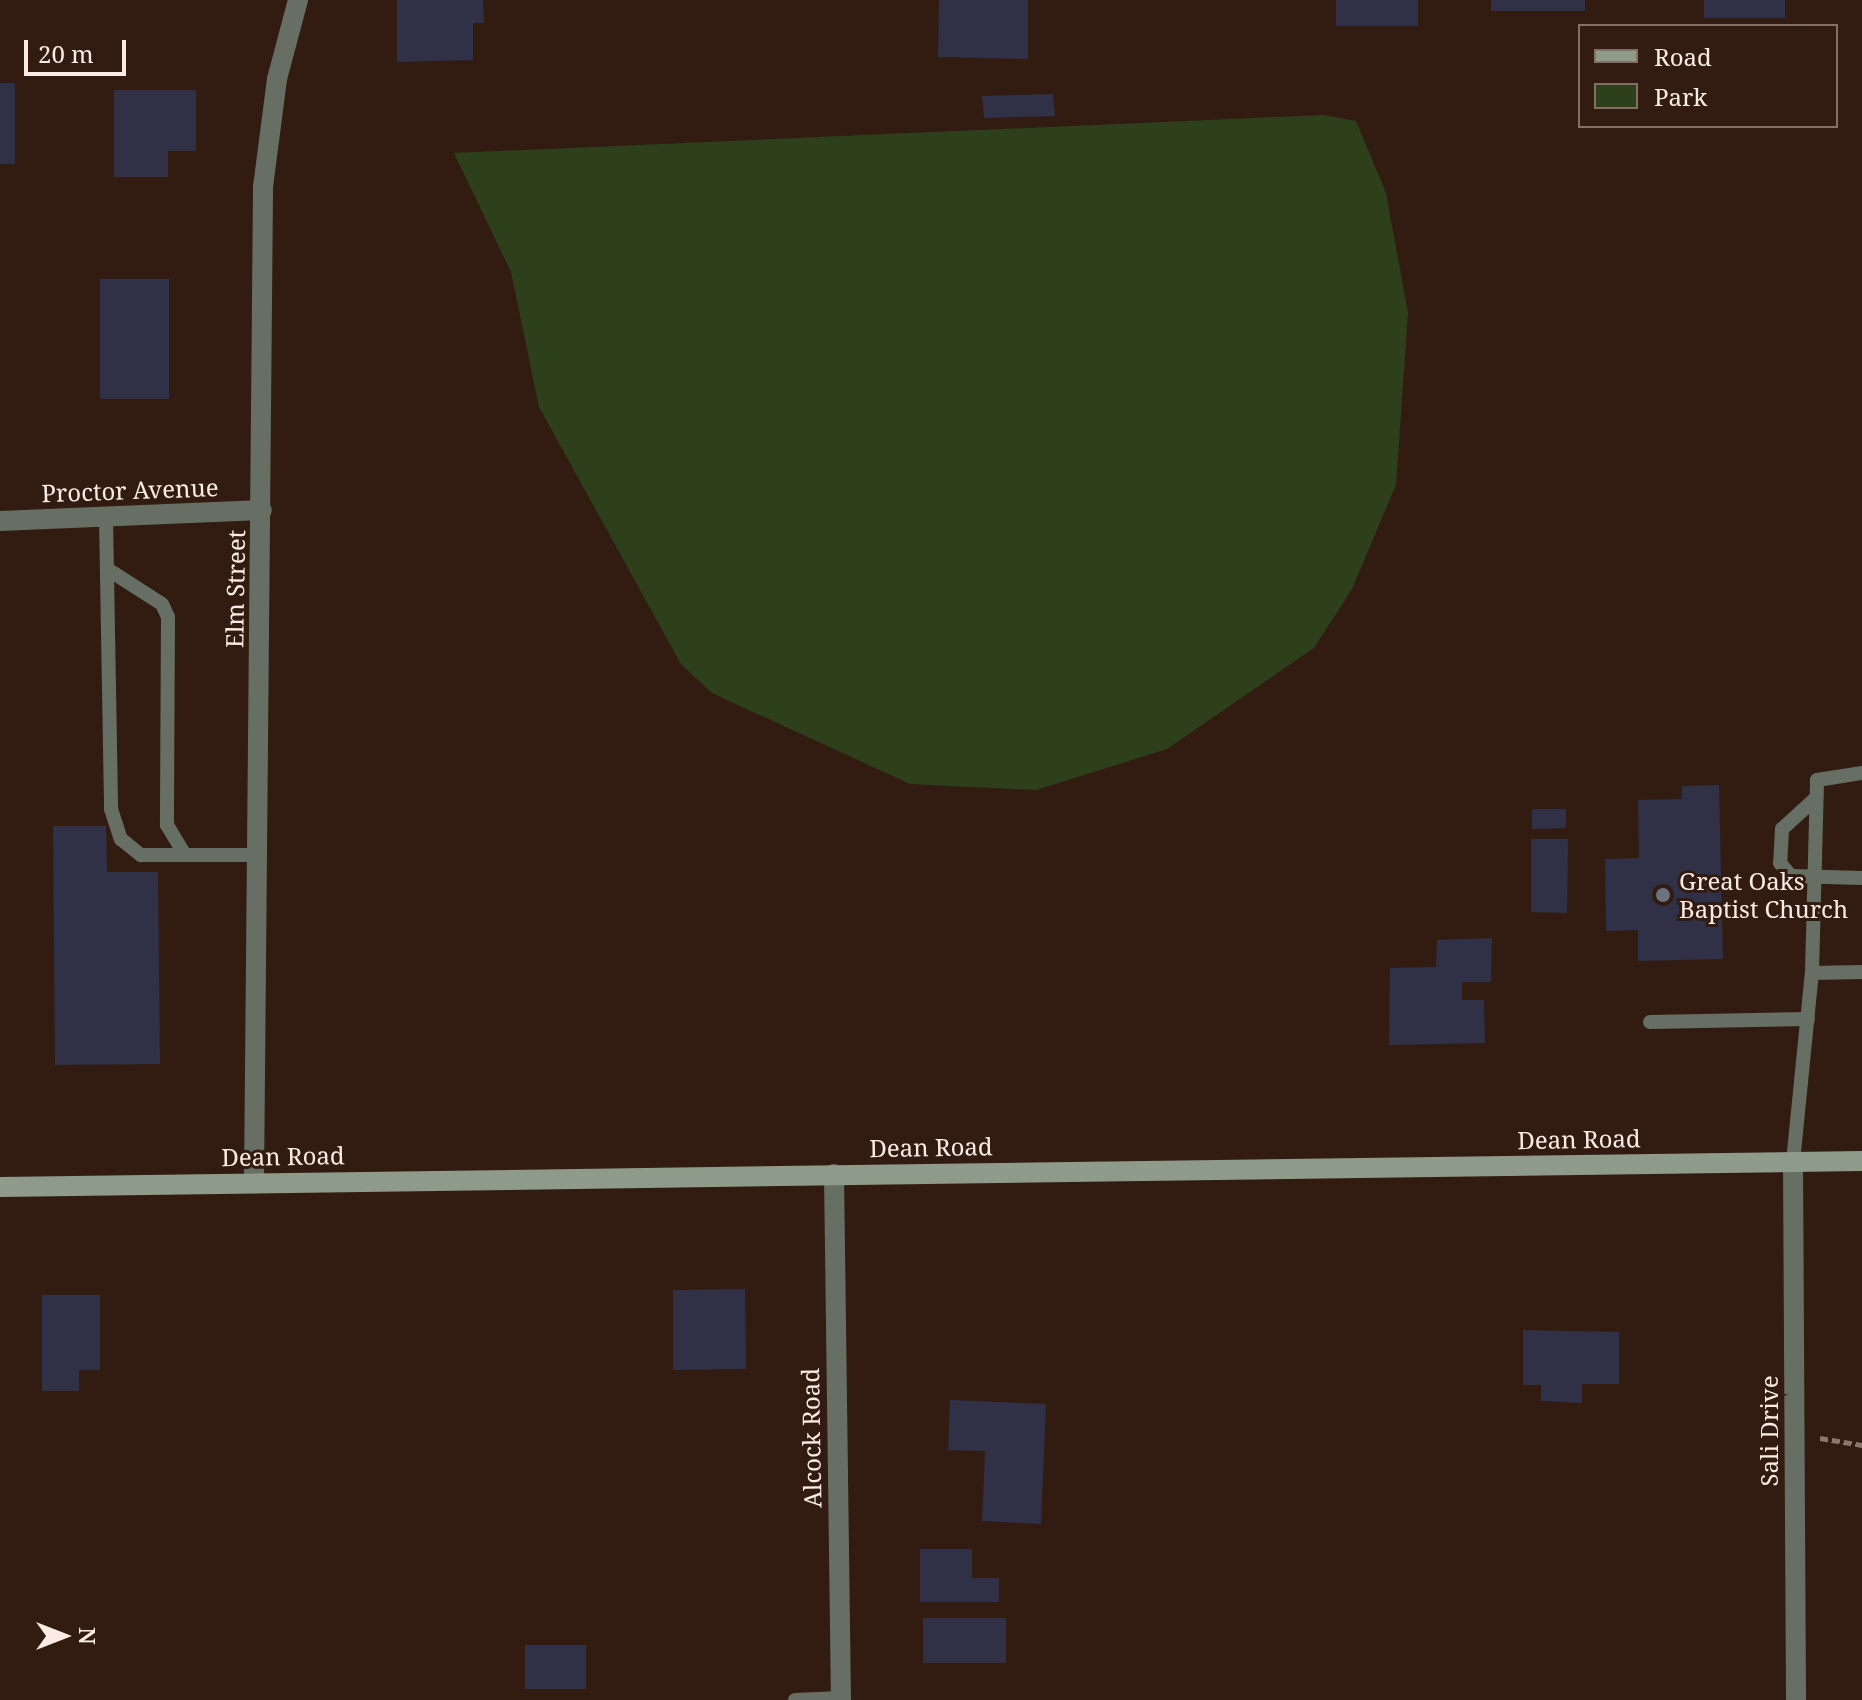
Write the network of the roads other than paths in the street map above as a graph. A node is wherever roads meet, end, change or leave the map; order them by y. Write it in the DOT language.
graph roads {
  1 [pos="298,0"];
  2 [pos="262,510"];
  3 [pos="106,517"];
  4 [pos="0,521"];
  5 [pos="112,572"];
  6 [pos="1862,773"];
  7 [pos="1816,798"];
  8 [pos="184,853"];
  9 [pos="258,855"];
  10 [pos="1862,878"];
  11 [pos="1815,879"];
  12 [pos="1862,972"];
  13 [pos="1812,973"];
  14 [pos="1808,1019"];
  15 [pos="1650,1022"];
  16 [pos="1862,1161"];
  17 [pos="1793,1162"];
  18 [pos="834,1174"];
  19 [pos="254,1182"];
  20 [pos="0,1187"];
  21 [pos="840,1699"];
  22 [pos="795,1700"];
  23 [pos="1796,1700"];
  1 -- 2 [label="street, Elm Street"];
  2 -- 3 [label="street, Proctor Avenue"];
  2 -- 9 [label="street, Elm Street"];
  3 -- 4 [label="street, Proctor Avenue"];
  3 -- 5 [label="lane"];
  5 -- 8 [label="lane"];
  5 -- 8 [label="lane"];
  6 -- 7 [label="lane"];
  7 -- 11 [label="lane"];
  7 -- 11 [label="lane"];
  8 -- 9 [label="lane"];
  9 -- 19 [label="street, Elm Street"];
  10 -- 11 [label="lane"];
  11 -- 13 [label="lane"];
  12 -- 13 [label="lane"];
  13 -- 14 [label="lane"];
  14 -- 15 [label="lane"];
  14 -- 17 [label="lane"];
  16 -- 17 [label="main road, Dean Road"];
  17 -- 18 [label="main road, Dean Road"];
  17 -- 23 [label="street, Sali Drive"];
  18 -- 19 [label="main road, Dean Road"];
  18 -- 21 [label="street, Alcock Road"];
  19 -- 20 [label="main road, Dean Road"];
  21 -- 22 [label="lane"];
}
